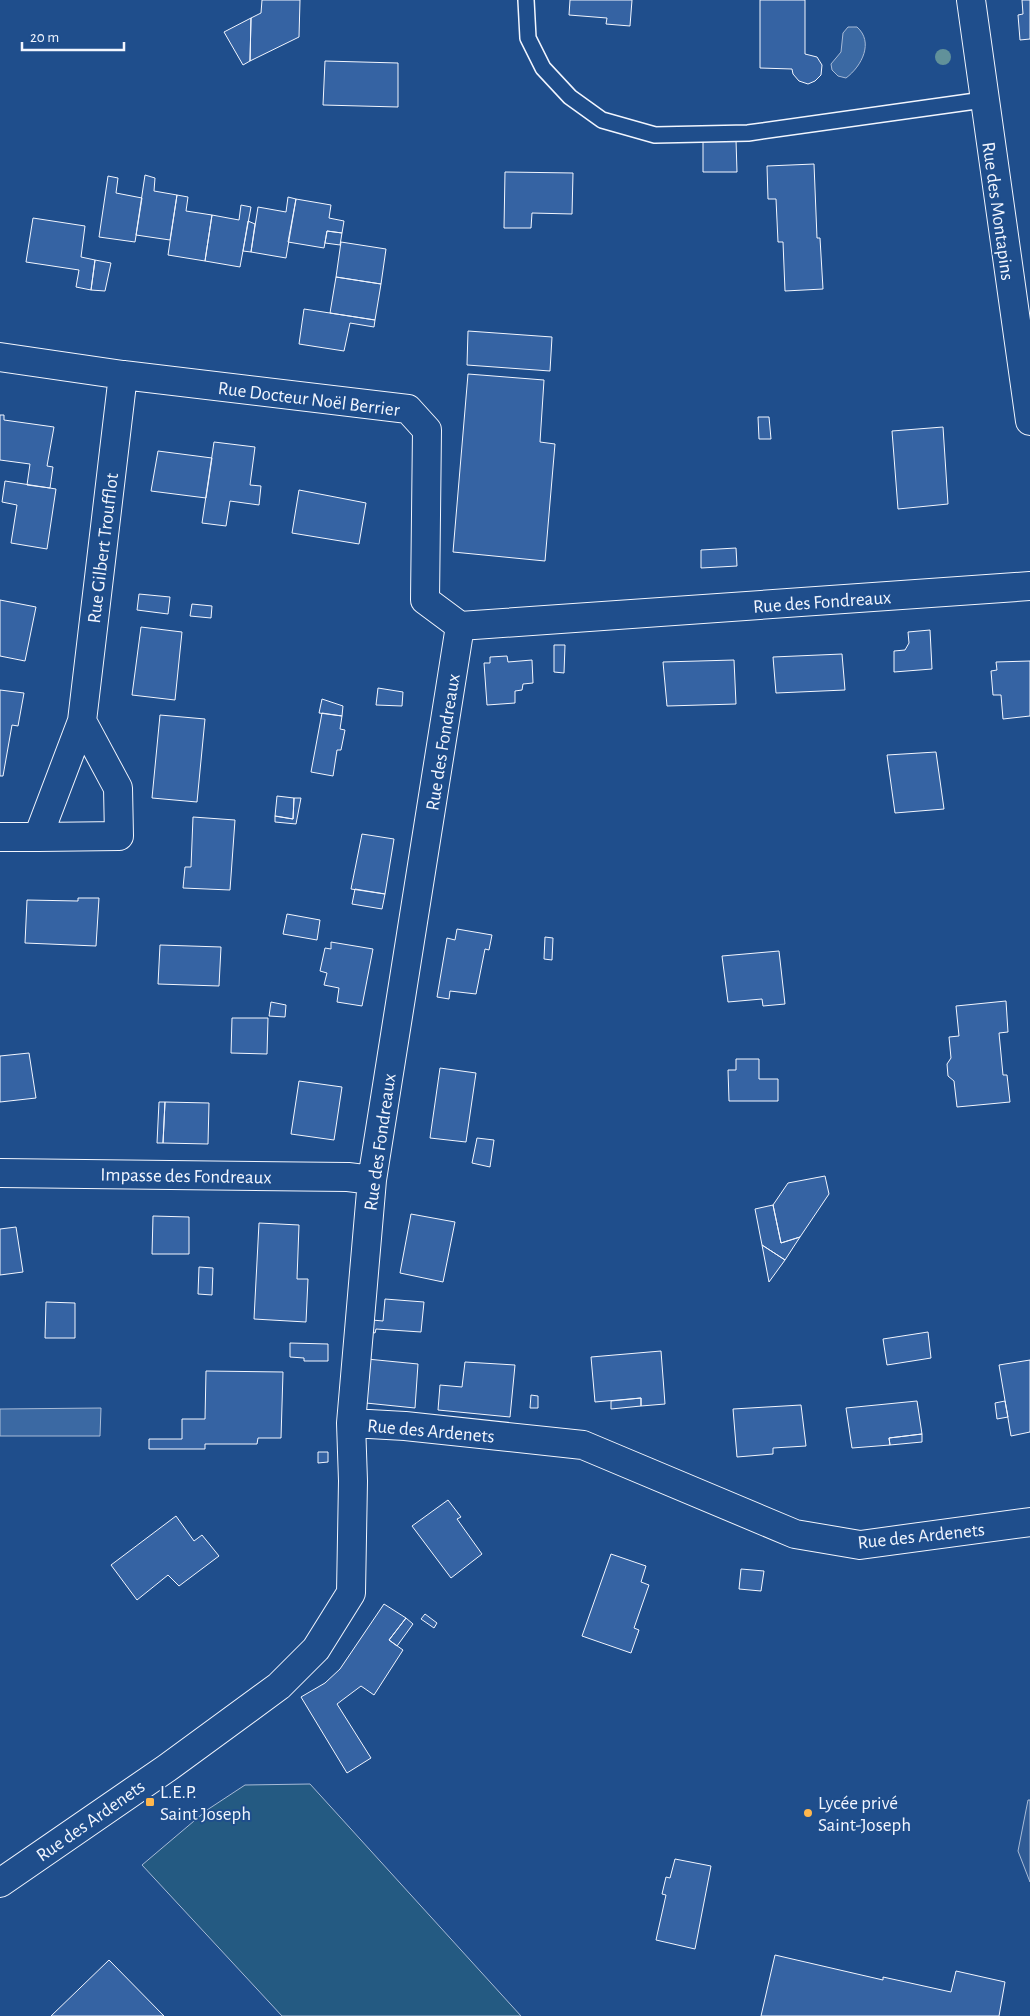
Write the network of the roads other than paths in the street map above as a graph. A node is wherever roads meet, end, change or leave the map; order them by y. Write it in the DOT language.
graph roads {
  1 [pos="526,0"];
  2 [pos="971,0"];
  3 [pos="983,100"];
  4 [pos="1025,349"];
  5 [pos="0,357"];
  6 [pos="122,375"];
  7 [pos="1030,421"];
  8 [pos="1030,586"];
  9 [pos="460,626"];
  10 [pos="82,721"];
  11 [pos="0,837"];
  12 [pos="38,837"];
  13 [pos="0,1173"];
  14 [pos="372,1180"];
  15 [pos="351,1423"];
  16 [pos="1030,1522"];
  17 [pos="0,1884"];
  1 -- 3 [label="lane"];
  2 -- 3 [label="street, Rue des Montapins"];
  3 -- 4 [label="street, Rue des Montapins"];
  4 -- 7 [label="street, Rue des Montapins"];
  5 -- 6 [label="street, Rue Docteur Noël Berrier"];
  6 -- 9 [label="street, Rue Docteur Noël Berrier"];
  6 -- 10 [label="street, Rue Gilbert Troufflot"];
  8 -- 9 [label="street, Rue des Fondreaux"];
  9 -- 14 [label="street, Rue des Fondreaux"];
  10 -- 12 [label="street, Rue Gilbert Troufflot"];
  10 -- 12 [label="street"];
  11 -- 12 [label="street"];
  13 -- 14 [label="street, Impasse des Fondreaux"];
  14 -- 15 [label="street, Rue des Fondreaux"];
  15 -- 16 [label="street, Rue des Ardenets"];
  15 -- 17 [label="street, Rue des Ardenets"];
}
